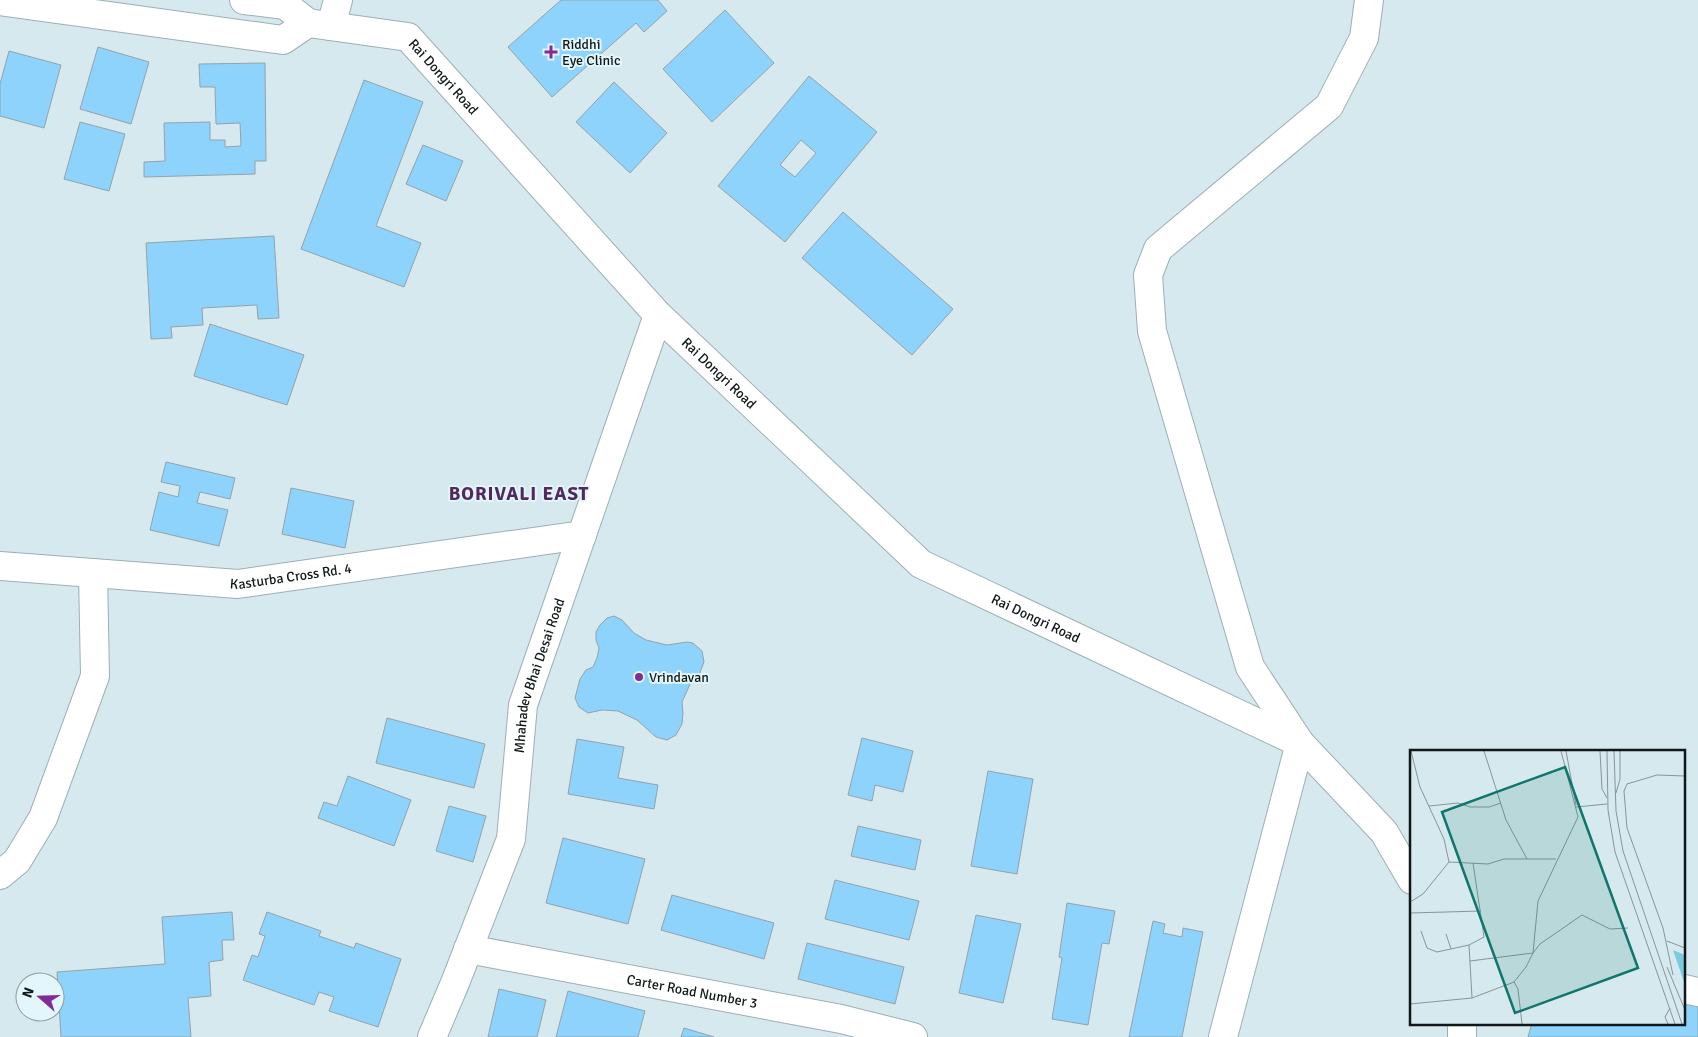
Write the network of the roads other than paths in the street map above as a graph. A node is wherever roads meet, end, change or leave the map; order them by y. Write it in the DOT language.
graph roads {
  1 [pos="244,0"];
  2 [pos="338,0"];
  3 [pos="1369,0"];
  4 [pos="0,1"];
  5 [pos="320,25"];
  6 [pos="658,315"];
  7 [pos="582,535"];
  8 [pos="0,566"];
  9 [pos="93,573"];
  10 [pos="1300,743"];
  11 [pos="0,875"];
  12 [pos="1410,877"];
  13 [pos="468,949"];
  14 [pos="1462,1024"];
  15 [pos="838,1028"];
  16 [pos="432,1037"];
  17 [pos="914,1037"];
  18 [pos="1223,1037"];
  19 [pos="1462,1037"];
  1 -- 5 [label="street"];
  2 -- 5 [label="street"];
  3 -- 10 [label="street"];
  4 -- 5 [label="street"];
  5 -- 6 [label="street, Rai Dongri Road"];
  6 -- 7 [label="street, Mhahadev Bhai Desai Road"];
  6 -- 10 [label="street, Rai Dongri Road"];
  7 -- 9 [label="street, Kasturba Cross Rd. 4"];
  7 -- 13 [label="street, Mhahadev Bhai Desai Road"];
  8 -- 9 [label="street, Kasturba Cross Rd. 4"];
  9 -- 11 [label="street"];
  10 -- 12 [label="street, Rai Dongri Road"];
  10 -- 18 [label="street"];
  13 -- 15 [label="street, Carter Road Number 3"];
  13 -- 16 [label="street, Mhahadev Bhai Desai Road"];
  14 -- 19 [label="street"];
  15 -- 17 [label="street, Carter Road Number 3"];
}
